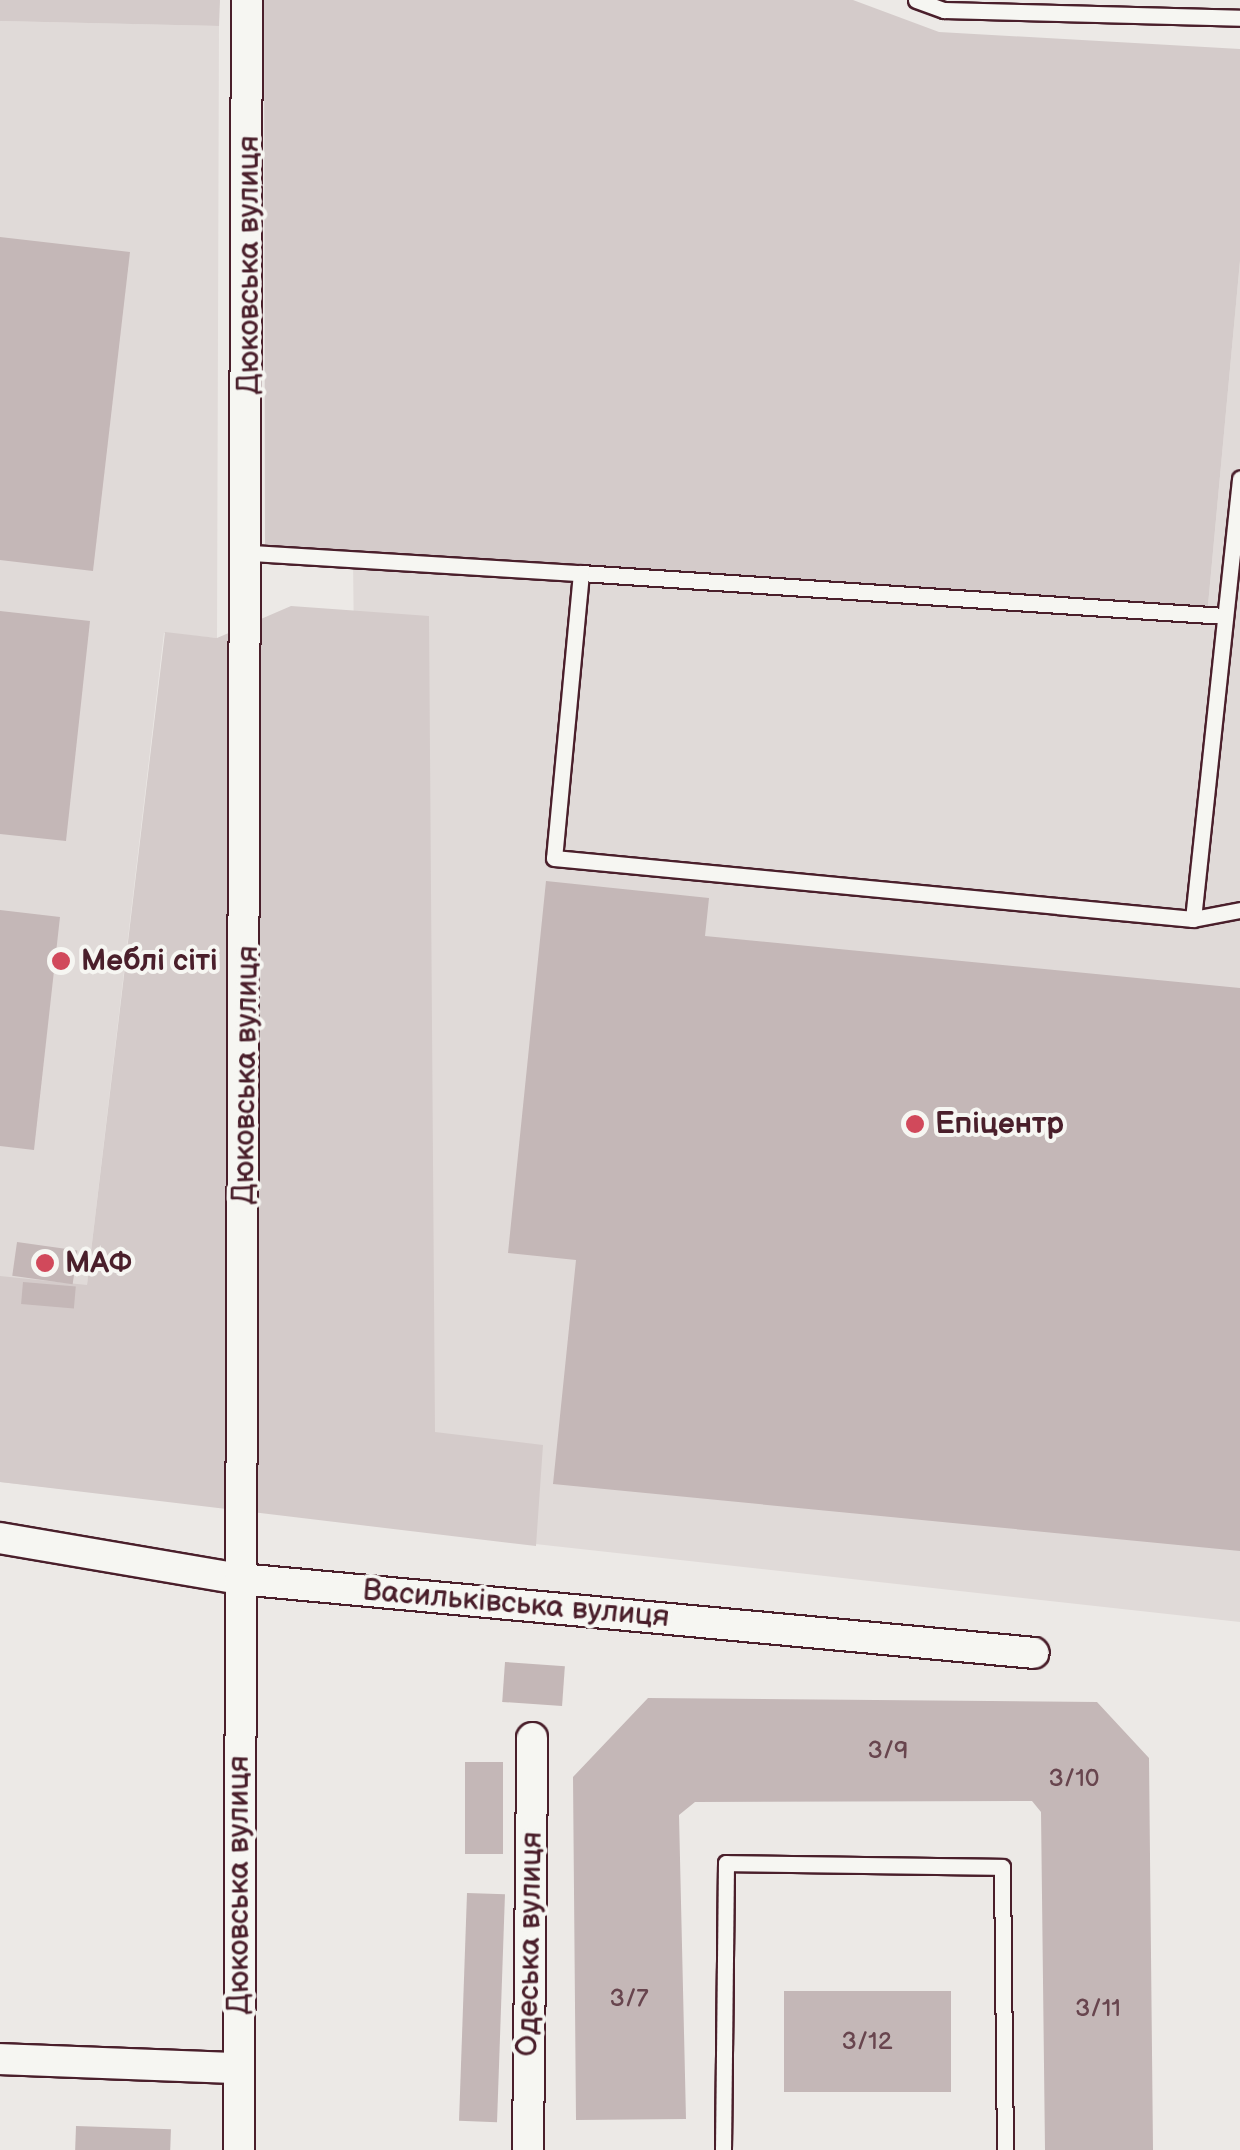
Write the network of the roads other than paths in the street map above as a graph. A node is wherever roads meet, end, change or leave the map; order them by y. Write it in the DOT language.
graph roads {
  1 [pos="247,0"];
  2 [pos="916,0"];
  3 [pos="1240,18"];
  4 [pos="1240,479"];
  5 [pos="251,552"];
  6 [pos="581,573"];
  7 [pos="1225,616"];
  8 [pos="1240,910"];
  9 [pos="1192,919"];
  10 [pos="0,1538"];
  11 [pos="240,1579"];
  12 [pos="1034,1652"];
  13 [pos="532,1738"];
  14 [pos="0,2058"];
  15 [pos="238,2068"];
  16 [pos="238,2150"];
  17 [pos="528,2150"];
  18 [pos="722,2150"];
  19 [pos="1006,2150"];
  1 -- 5 [label="street, Дюковська вулиця"];
  2 -- 3 [label="lane"];
  4 -- 7 [label="lane"];
  5 -- 6 [label="lane"];
  5 -- 11 [label="street, Дюковська вулиця"];
  6 -- 7 [label="lane"];
  6 -- 9 [label="lane"];
  7 -- 9 [label="lane"];
  8 -- 9 [label="lane"];
  10 -- 11 [label="street, Васильківська вулиця"];
  11 -- 12 [label="street, Васильківська вулиця"];
  11 -- 15 [label="street, Дюковська вулиця"];
  13 -- 17 [label="street, Одеська вулиця"];
  14 -- 15 [label="street"];
  15 -- 16 [label="street, Дюковська вулиця"];
  18 -- 19 [label="lane"];
}
